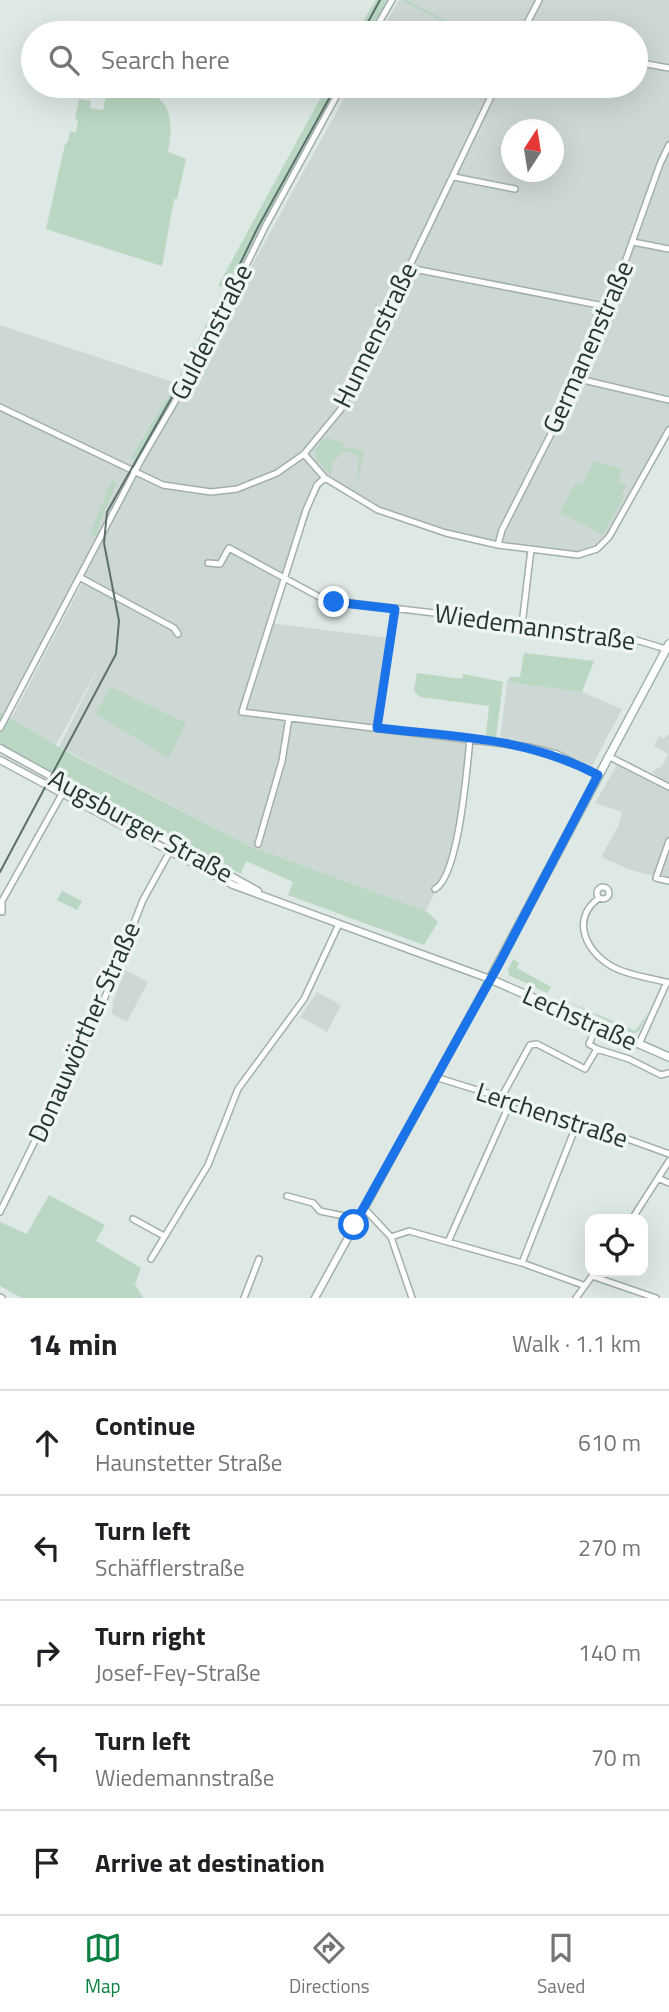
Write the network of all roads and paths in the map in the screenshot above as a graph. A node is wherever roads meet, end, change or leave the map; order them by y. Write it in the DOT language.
graph roads {
  1 [pos="392,0"];
  2 [pos="539,0"];
  3 [pos="380,21"];
  4 [pos="528,21"];
  5 [pos="648,64"];
  6 [pos="669,68"];
  7 [pos="335,98"];
  8 [pos="490,98"];
  9 [pos="669,145"];
  10 [pos="454,177"];
  11 [pos="515,189"];
  12 [pos="633,242"];
  13 [pos="669,249"];
  14 [pos="409,268"];
  15 [pos="609,307"];
  16 [pos="579,379"];
  17 [pos="669,400"];
  18 [pos="0,407"];
  19 [pos="669,430"];
  20 [pos="304,454"];
  21 [pos="135,472"];
  22 [pos="325,478"];
  23 [pos="498,545"];
  24 [pos="531,549"];
  25 [pos="208,563"];
  26 [pos="81,578"];
  27 [pos="284,578"];
  28 [pos="395,609"];
  29 [pos="522,625"];
  30 [pos="178,634"];
  31 [pos="667,646"];
  32 [pos="289,718"];
  33 [pos="0,728"];
  34 [pos="377,728"];
  35 [pos="470,739"];
  36 [pos="0,748"];
  37 [pos="608,756"];
  38 [pos="0,760"];
  39 [pos="598,775"];
  40 [pos="669,788"];
  41 [pos="62,794"];
  42 [pos="669,841"];
  43 [pos="258,844"];
  44 [pos="169,853"];
  45 [pos="669,881"];
  46 [pos="435,890"];
  47 [pos="599,898"];
  48 [pos="282,903"];
  49 [pos="2,912"];
  50 [pos="340,924"];
  51 [pos="490,979"];
  52 [pos="668,983"];
  53 [pos="597,1025"];
  54 [pos="639,1044"];
  55 [pos="597,1049"];
  56 [pos="669,1057"];
  57 [pos="669,1073"];
  58 [pos="435,1077"];
  59 [pos="501,1098"];
  60 [pos="511,1101"];
  61 [pos="578,1121"];
  62 [pos="669,1154"];
  63 [pos="669,1161"];
  64 [pos="658,1178"];
  65 [pos="669,1183"];
  66 [pos="287,1196"];
  67 [pos="364,1208"];
  68 [pos="0,1212"];
  69 [pos="635,1214"];
  70 [pos="133,1219"];
  71 [pos="358,1219"];
  72 [pos="164,1236"];
  73 [pos="391,1237"];
  74 [pos="449,1242"];
  75 [pos="151,1259"];
  76 [pos="259,1259"];
  77 [pos="522,1263"];
  78 [pos="590,1277"];
  79 [pos="601,1277"];
  80 [pos="583,1285"];
  81 [pos="244,1298"];
  82 [pos="315,1298"];
  83 [pos="412,1298"];
  84 [pos="576,1298"];
  85 [pos="656,1298"];
  1 -- 3 [label="street"];
  2 -- 4 [label="street"];
  5 -- 6 [label="street"];
  7 -- 21 [label="street, Guldenstraße"];
  8 -- 10 [label="street, Hunnenstraße"];
  9 -- 12 [label="street, Germanenstraße"];
  10 -- 11 [label="street"];
  10 -- 14 [label="street, Hunnenstraße"];
  12 -- 13 [label="street"];
  12 -- 15 [label="street, Germanenstraße"];
  14 -- 15 [label="street"];
  14 -- 20 [label="street, Hunnenstraße"];
  15 -- 16 [label="street, Germanenstraße"];
  16 -- 17 [label="street"];
  16 -- 23 [label="street, Germanenstraße"];
  18 -- 21 [label="street, Hunnenstraße"];
  19 -- 24 [label="street"];
  20 -- 21 [label="street, Hunnenstraße"];
  20 -- 22 [label="street"];
  21 -- 26 [label="street, Guldenstraße"];
  22 -- 23 [label="street"];
  22 -- 27 [label="street"];
  23 -- 24 [label="street"];
  24 -- 29 [label="street"];
  25 -- 27 [label="street, Wiedemannstraße"];
  26 -- 30 [label="street"];
  26 -- 33 [label="street, Guldenstraße"];
  27 -- 28 [label="street, Wiedemannstraße"];
  27 -- 32 [label="street"];
  28 -- 29 [label="street, Wiedemannstraße"];
  28 -- 34 [label="street"];
  29 -- 31 [label="street, Wiedemannstraße"];
  31 -- 37 [label="main road"];
  32 -- 34 [label="street"];
  32 -- 43 [label="street"];
  34 -- 35 [label="street"];
  35 -- 39 [label="street"];
  35 -- 46 [label="street"];
  36 -- 48 [label="street, Augsburger Straße"];
  37 -- 39 [label="main road"];
  37 -- 40 [label="street"];
  38 -- 41 [label="street, Augsburger Straße"];
  39 -- 51 [label="main road"];
  41 -- 44 [label="street, Augsburger Straße"];
  41 -- 49 [label="street"];
  42 -- 45 [label="street"];
  44 -- 48 [label="street, Augsburger Straße"];
  44 -- 68 [label="street, Donauwörther Straße"];
  47 -- 52 [label="street"];
  48 -- 50 [label="street, Augsburger Straße"];
  50 -- 51 [label="street, Augsburger Straße"];
  50 -- 72 [label="street"];
  51 -- 53 [label="main road, Lechstraße"];
  51 -- 58 [label="street"];
  52 -- 54 [label="street"];
  53 -- 54 [label="main road, Lechstraße"];
  53 -- 55 [label="street"];
  54 -- 56 [label="main road, Lechstraße"];
  55 -- 57 [label="street"];
  55 -- 59 [label="street"];
  58 -- 59 [label="street, Lerchenstraße"];
  58 -- 67 [label="street"];
  59 -- 60 [label="street, Lerchenstraße"];
  60 -- 61 [label="street, Lerchenstraße"];
  60 -- 74 [label="street"];
  61 -- 62 [label="street, Lerchenstraße"];
  61 -- 77 [label="street"];
  63 -- 64 [label="street"];
  64 -- 65 [label="street"];
  64 -- 69 [label="street"];
  66 -- 71 [label="street"];
  67 -- 71 [label="street"];
  67 -- 73 [label="street"];
  70 -- 72 [label="street"];
  71 -- 82 [label="street"];
  72 -- 75 [label="street"];
  73 -- 74 [label="street"];
  73 -- 83 [label="street"];
  74 -- 77 [label="street"];
  76 -- 81 [label="street"];
  77 -- 80 [label="street"];
  78 -- 80 [label="street"];
  79 -- 85 [label="street"];
  80 -- 84 [label="street"];
}
